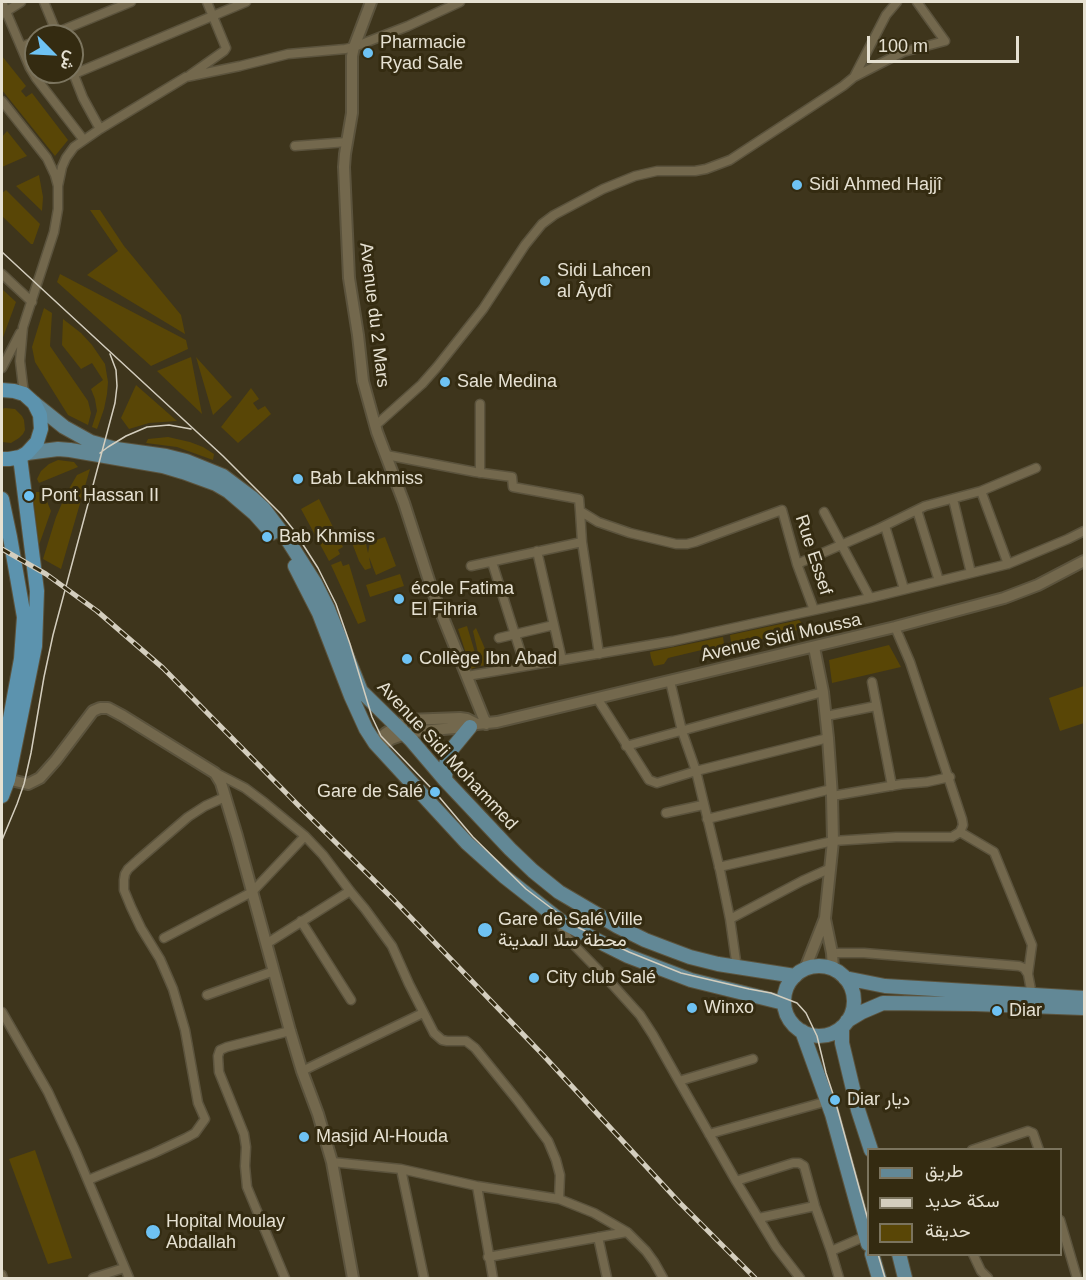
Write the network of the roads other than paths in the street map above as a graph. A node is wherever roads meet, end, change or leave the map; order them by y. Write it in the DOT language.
graph roads {
  1 [pos="21,2"];
  2 [pos="44,2"];
  3 [pos="131,2"];
  4 [pos="207,2"];
  5 [pos="246,2"];
  6 [pos="371,2"];
  7 [pos="460,2"];
  8 [pos="897,2"];
  9 [pos="917,2"];
  10 [pos="3,8"];
  11 [pos="213,16"];
  12 [pos="51,24"];
  13 [pos="80,24"];
  14 [pos="24,47"];
  15 [pos="354,47"];
  16 [pos="21,48"];
  17 [pos="84,68"];
  18 [pos="186,77"];
  19 [pos="854,77"];
  20 [pos="78,84"];
  21 [pos="2,101"];
  22 [pos="100,129"];
  23 [pos="83,140"];
  24 [pos="347,142"];
  25 [pos="295,146"];
  26 [pos="58,186"];
  27 [pos="2,274"];
  28 [pos="32,302"];
  29 [pos="23,327"];
  30 [pos="2,368"];
  31 [pos="2,390"];
  32 [pos="29,399"];
  33 [pos="480,404"];
  34 [pos="375,426"];
  35 [pos="24,455"];
  36 [pos="386,456"];
  37 [pos="2,459"];
  38 [pos="1036,468"];
  39 [pos="480,473"];
  40 [pos="981,490"];
  41 [pos="953,498"];
  42 [pos="2,499"];
  43 [pos="917,510"];
  44 [pos="580,511"];
  45 [pos="824,512"];
  46 [pos="885,526"];
  47 [pos="1084,531"];
  48 [pos="582,542"];
  49 [pos="842,545"];
  50 [pos="537,551"];
  51 [pos="1084,561"];
  52 [pos="492,562"];
  53 [pos="797,564"];
  54 [pos="1008,564"];
  55 [pos="471,566"];
  56 [pos="971,573"];
  57 [pos="939,581"];
  58 [pos="904,589"];
  59 [pos="870,598"];
  60 [pos="814,610"];
  61 [pos="554,625"];
  62 [pos="896,627"];
  63 [pos="516,634"];
  64 [pos="499,638"];
  65 [pos="814,647"];
  66 [pos="599,654"];
  67 [pos="562,660"];
  68 [pos="525,666"];
  69 [pos="467,676"];
  70 [pos="670,681"];
  71 [pos="872,681"];
  72 [pos="823,692"];
  73 [pos="597,698"];
  74 [pos="876,706"];
  75 [pos="826,716"];
  76 [pos="478,725"];
  77 [pos="403,727"];
  78 [pos="682,731"];
  79 [pos="828,738"];
  80 [pos="377,746"];
  81 [pos="627,746"];
  82 [pos="2,762"];
  83 [pos="696,771"];
  84 [pos="215,773"];
  85 [pos="950,777"];
  86 [pos="5,779"];
  87 [pos="445,780"];
  88 [pos="892,786"];
  89 [pos="832,792"];
  90 [pos="2,796"];
  91 [pos="225,797"];
  92 [pos="703,805"];
  93 [pos="666,813"];
  94 [pos="707,819"];
  95 [pos="960,832"];
  96 [pos="305,836"];
  97 [pos="832,841"];
  98 [pos="719,867"];
  99 [pos="831,868"];
  100 [pos="350,891"];
  101 [pos="252,892"];
  102 [pos="730,918"];
  103 [pos="825,918"];
  104 [pos="301,921"];
  105 [pos="561,921"];
  106 [pos="164,938"];
  107 [pos="267,944"];
  108 [pos="832,953"];
  109 [pos="737,968"];
  110 [pos="833,969"];
  111 [pos="274,972"];
  112 [pos="800,972"];
  113 [pos="1029,974"];
  114 [pos="846,978"];
  115 [pos="207,995"];
  116 [pos="1032,995"];
  117 [pos="1084,998"];
  118 [pos="351,1000"];
  119 [pos="784,1003"];
  120 [pos="1084,1008"];
  121 [pos="2,1012"];
  122 [pos="423,1013"];
  123 [pos="845,1024"];
  124 [pos="290,1031"];
  125 [pos="802,1031"];
  126 [pos="753,1059"];
  127 [pos="302,1071"];
  128 [pos="678,1081"];
  129 [pos="828,1101"];
  130 [pos="709,1134"];
  131 [pos="871,1148"];
  132 [pos="975,1148"];
  133 [pos="1039,1148"];
  134 [pos="332,1162"];
  135 [pos="401,1169"];
  136 [pos="88,1180"];
  137 [pos="736,1181"];
  138 [pos="477,1186"];
  139 [pos="559,1199"];
  140 [pos="815,1206"];
  141 [pos="759,1218"];
  142 [pos="1062,1227"];
  143 [pos="627,1232"];
  144 [pos="598,1237"];
  145 [pos="867,1240"];
  146 [pos="831,1251"];
  147 [pos="873,1256"];
  148 [pos="900,1256"];
  149 [pos="974,1256"];
  150 [pos="488,1257"];
  151 [pos="124,1268"];
  152 [pos="93,1278"];
  153 [pos="129,1278"];
  154 [pos="285,1278"];
  155 [pos="353,1278"];
  156 [pos="424,1278"];
  157 [pos="493,1278"];
  158 [pos="607,1278"];
  159 [pos="663,1278"];
  160 [pos="800,1278"];
  161 [pos="838,1278"];
  162 [pos="879,1278"];
  163 [pos="905,1278"];
  164 [pos="988,1278"];
  165 [pos="1077,1278"];
  1 -- 10 [label="street"];
  2 -- 12 [label="street"];
  3 -- 13 [label="street"];
  4 -- 11 [label="street"];
  5 -- 11 [label="street"];
  6 -- 15 [label="street, Avenue du 2 Mars"];
  7 -- 15 [label="street"];
  8 -- 19 [label="street"];
  9 -- 19 [label="street"];
  10 -- 16 [label="street"];
  11 -- 17 [label="street"];
  11 -- 18 [label="street"];
  14 -- 16 [label="street"];
  15 -- 18 [label="street"];
  15 -- 24 [label="street, Avenue du 2 Mars"];
  16 -- 23 [label="street"];
  18 -- 22 [label="street"];
  19 -- 34 [label="street"];
  20 -- 22 [label="street"];
  21 -- 26 [label="street"];
  22 -- 23 [label="street"];
  23 -- 26 [label="street"];
  24 -- 25 [label="street"];
  24 -- 34 [label="street, Avenue du 2 Mars"];
  26 -- 28 [label="street"];
  27 -- 28 [label="street"];
  28 -- 29 [label="street"];
  29 -- 30 [label="street"];
  29 -- 32 [label="street"];
  31 -- 32 [label="highway"];
  32 -- 35 [label="highway"];
  32 -- 77 [label="main road, Avenue Sidi Mohammed"];
  33 -- 39 [label="street"];
  34 -- 36 [label="street, Avenue du 2 Mars"];
  35 -- 37 [label="highway"];
  35 -- 80 [label="main road, Avenue Sidi Mohammed"];
  35 -- 86 [label="highway"];
  36 -- 39 [label="street"];
  36 -- 69 [label="street, Avenue du 2 Mars"];
  38 -- 40 [label="street"];
  39 -- 44 [label="street"];
  40 -- 41 [label="street"];
  40 -- 54 [label="street"];
  41 -- 43 [label="street"];
  41 -- 56 [label="street"];
  42 -- 82 [label="highway"];
  43 -- 46 [label="street"];
  43 -- 57 [label="street"];
  44 -- 48 [label="street"];
  44 -- 53 [label="street, Rue Essef"];
  45 -- 49 [label="street"];
  46 -- 49 [label="street"];
  46 -- 58 [label="street"];
  47 -- 54 [label="street"];
  48 -- 50 [label="street"];
  48 -- 66 [label="street"];
  49 -- 53 [label="street"];
  49 -- 59 [label="street"];
  50 -- 52 [label="street"];
  50 -- 61 [label="street"];
  51 -- 62 [label="street, Avenue Sidi Moussa"];
  52 -- 55 [label="street"];
  52 -- 63 [label="street"];
  53 -- 60 [label="street, Rue Essef"];
  54 -- 56 [label="street"];
  56 -- 57 [label="street"];
  57 -- 58 [label="street"];
  58 -- 59 [label="street"];
  59 -- 60 [label="street"];
  60 -- 66 [label="street"];
  61 -- 63 [label="street"];
  61 -- 67 [label="street"];
  62 -- 65 [label="street, Avenue Sidi Moussa"];
  62 -- 85 [label="street"];
  63 -- 64 [label="street"];
  63 -- 68 [label="street"];
  65 -- 70 [label="street, Avenue Sidi Moussa"];
  65 -- 72 [label="street"];
  66 -- 67 [label="street"];
  67 -- 68 [label="street"];
  68 -- 69 [label="street"];
  69 -- 76 [label="street, Avenue du 2 Mars"];
  70 -- 73 [label="street, Avenue Sidi Moussa"];
  70 -- 78 [label="street"];
  71 -- 74 [label="street"];
  72 -- 75 [label="street"];
  72 -- 78 [label="street"];
  73 -- 76 [label="street, Avenue Sidi Moussa"];
  73 -- 81 [label="street"];
  74 -- 75 [label="street"];
  74 -- 88 [label="street"];
  75 -- 79 [label="street"];
  76 -- 77 [label="street, Avenue Sidi Moussa"];
  76 -- 87 [label="main road"];
  77 -- 80 [label="street, Avenue Sidi Moussa"];
  77 -- 87 [label="main road, Avenue Sidi Mohammed"];
  78 -- 81 [label="street"];
  78 -- 83 [label="street"];
  79 -- 83 [label="street"];
  79 -- 89 [label="street"];
  80 -- 105 [label="main road, Avenue Sidi Mohammed"];
  81 -- 83 [label="street"];
  83 -- 92 [label="street"];
  84 -- 86 [label="street"];
  84 -- 91 [label="street"];
  84 -- 96 [label="street"];
  85 -- 88 [label="street"];
  85 -- 95 [label="street"];
  86 -- 90 [label="highway"];
  87 -- 109 [label="main road, Avenue Sidi Mohammed"];
  88 -- 89 [label="street"];
  89 -- 94 [label="street"];
  89 -- 97 [label="street"];
  91 -- 101 [label="street"];
  91 -- 136 [label="street"];
  92 -- 93 [label="street"];
  92 -- 94 [label="street"];
  94 -- 98 [label="street"];
  95 -- 97 [label="street"];
  95 -- 113 [label="street"];
  96 -- 100 [label="street"];
  96 -- 101 [label="street"];
  97 -- 98 [label="street"];
  97 -- 99 [label="street"];
  98 -- 102 [label="street"];
  99 -- 102 [label="street"];
  99 -- 103 [label="street"];
  100 -- 104 [label="street"];
  100 -- 122 [label="street"];
  101 -- 106 [label="street"];
  101 -- 107 [label="street"];
  102 -- 109 [label="street"];
  103 -- 108 [label="street"];
  103 -- 112 [label="street"];
  104 -- 107 [label="street"];
  104 -- 118 [label="street"];
  105 -- 119 [label="main road, Avenue Sidi Mohammed"];
  105 -- 128 [label="street"];
  107 -- 111 [label="street"];
  108 -- 110 [label="street"];
  108 -- 113 [label="street"];
  109 -- 112 [label="main road, Avenue Sidi Mohammed"];
  110 -- 112 [label="main road"];
  110 -- 114 [label="main road"];
  111 -- 115 [label="street"];
  111 -- 124 [label="street"];
  112 -- 119 [label="main road"];
  113 -- 116 [label="street"];
  114 -- 116 [label="main road"];
  114 -- 123 [label="main road"];
  116 -- 117 [label="main road"];
  119 -- 125 [label="main road"];
  120 -- 123 [label="main road"];
  121 -- 136 [label="street"];
  122 -- 127 [label="street"];
  122 -- 139 [label="street"];
  123 -- 125 [label="main road"];
  123 -- 131 [label="main road"];
  124 -- 127 [label="street"];
  124 -- 154 [label="street"];
  125 -- 129 [label="main road"];
  126 -- 128 [label="street"];
  127 -- 134 [label="street"];
  128 -- 130 [label="street"];
  129 -- 130 [label="street"];
  129 -- 145 [label="main road"];
  130 -- 137 [label="street"];
  132 -- 133 [label="street"];
  134 -- 135 [label="street"];
  134 -- 155 [label="street"];
  135 -- 138 [label="street"];
  135 -- 156 [label="street"];
  136 -- 151 [label="street"];
  137 -- 140 [label="street"];
  137 -- 141 [label="street"];
  138 -- 139 [label="street"];
  138 -- 150 [label="street"];
  139 -- 143 [label="street"];
  140 -- 141 [label="street"];
  140 -- 146 [label="street"];
  141 -- 160 [label="street"];
  142 -- 165 [label="street"];
  143 -- 144 [label="street"];
  143 -- 159 [label="street"];
  144 -- 150 [label="street"];
  144 -- 158 [label="street"];
  145 -- 146 [label="street"];
  146 -- 161 [label="street"];
  147 -- 162 [label="main road"];
  148 -- 163 [label="main road"];
  149 -- 164 [label="street"];
  150 -- 157 [label="street"];
  151 -- 152 [label="street"];
  151 -- 153 [label="street"];
}
